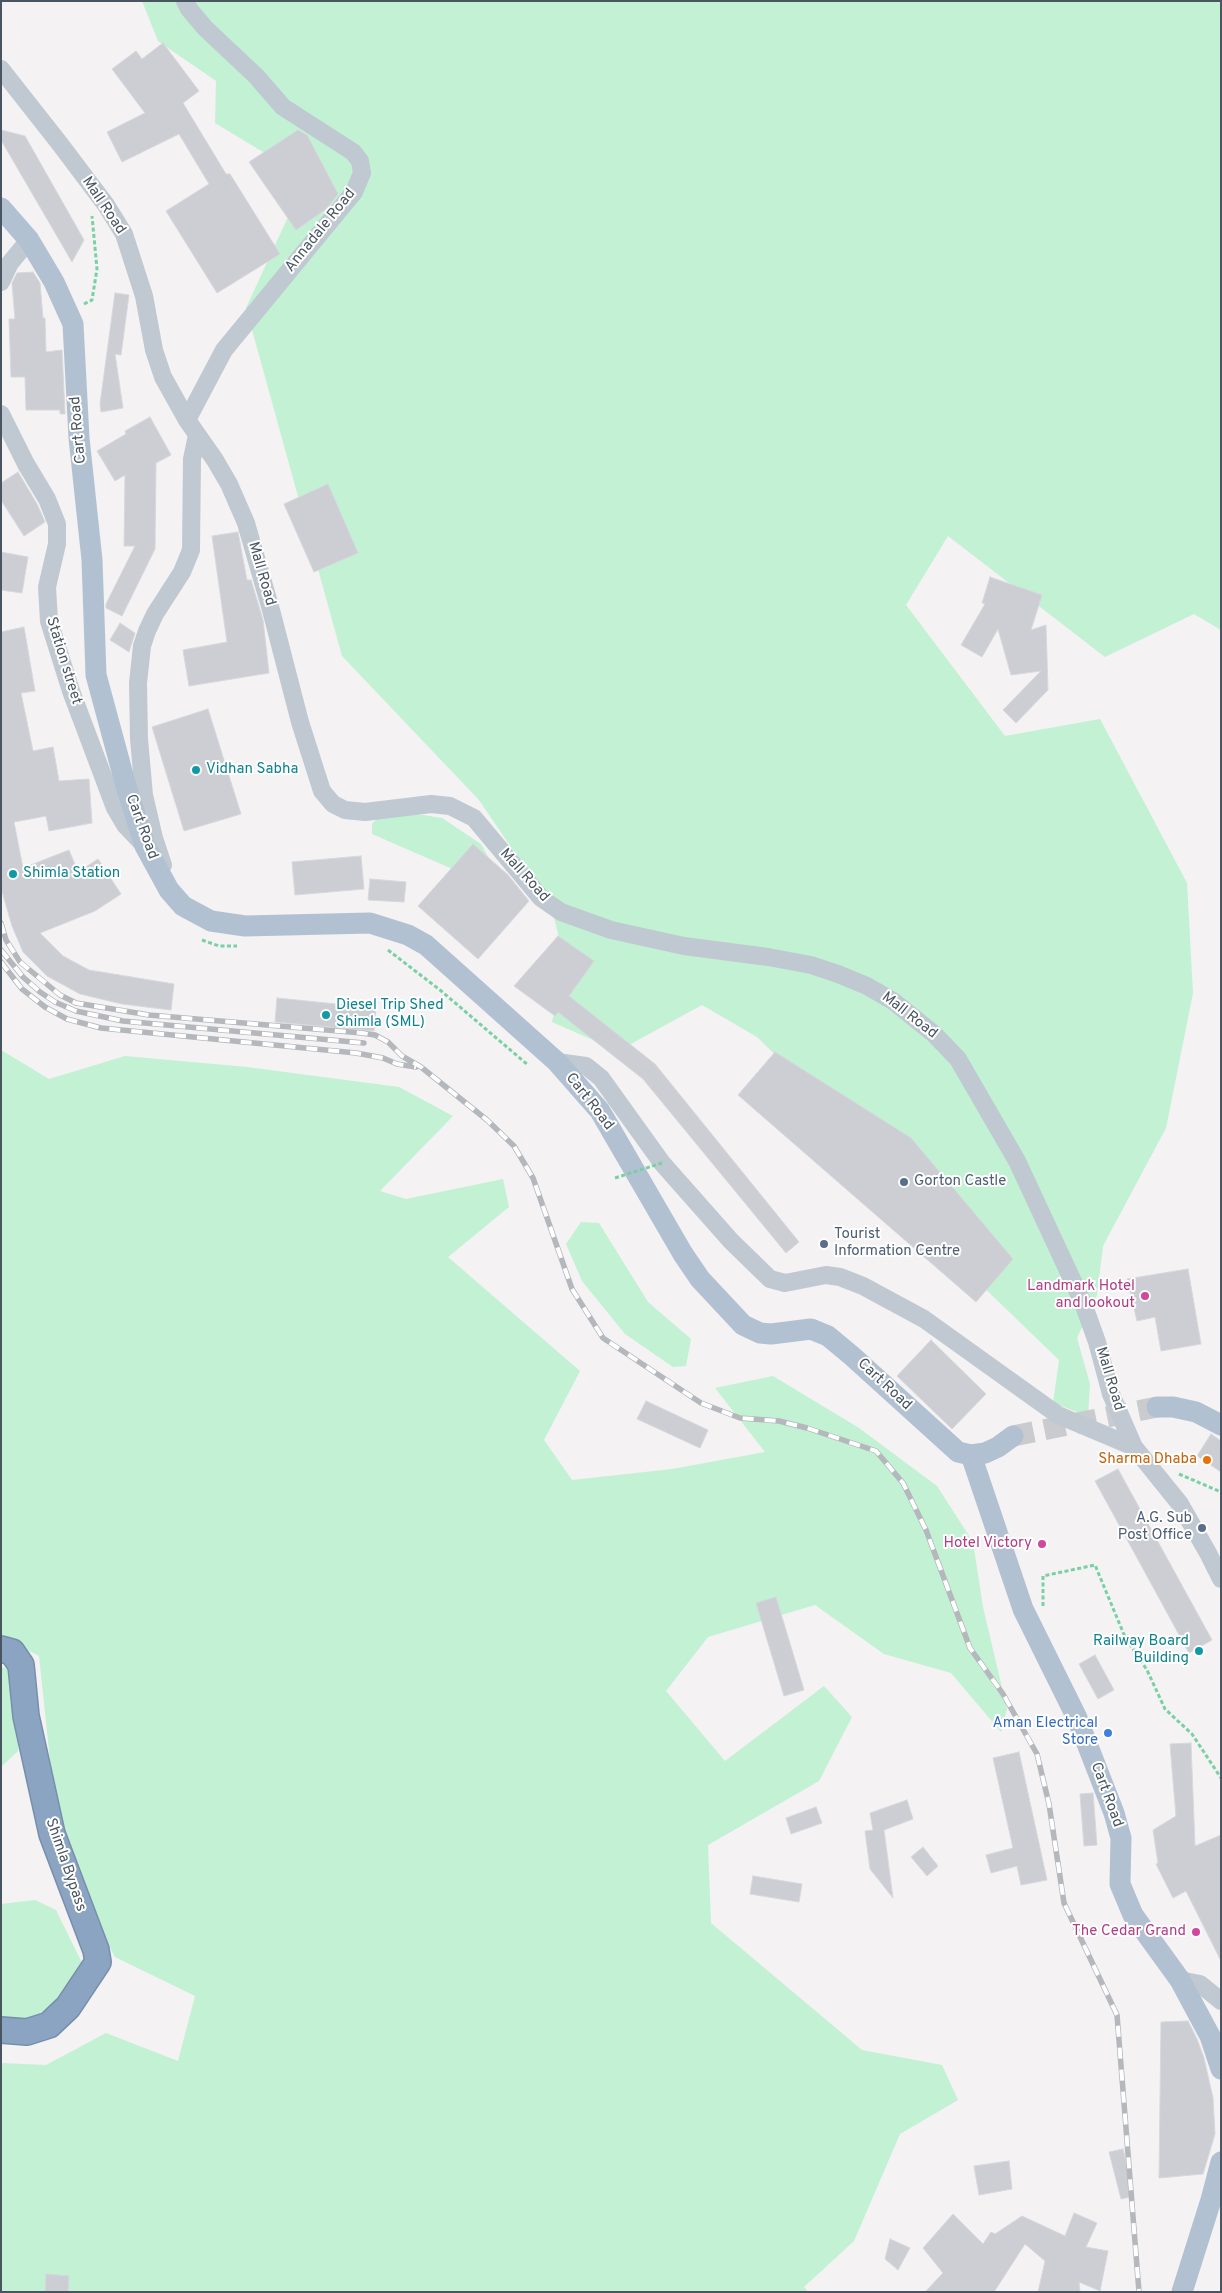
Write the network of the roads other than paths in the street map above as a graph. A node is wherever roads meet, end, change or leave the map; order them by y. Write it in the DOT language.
graph roads {
  1 [pos="185,1"];
  2 [pos="1,69"];
  3 [pos="1,208"];
  4 [pos="29,240"];
  5 [pos="1,282"];
  6 [pos="1,414"];
  7 [pos="187,420"];
  8 [pos="197,435"];
  9 [pos="145,846"];
  10 [pos="183,906"];
  11 [pos="557,1062"];
  12 [pos="1157,1407"];
  13 [pos="1221,1425"];
  14 [pos="1013,1436"];
  15 [pos="1134,1447"];
  16 [pos="971,1455"];
  17 [pos="1221,1579"];
  18 [pos="1,1649"];
  19 [pos="1180,1980"];
  20 [pos="1221,2000"];
  21 [pos="1,2030"];
  22 [pos="1221,2069"];
  23 [pos="1221,2162"];
  24 [pos="1182,2292"];
  1 -- 7 [label="street, Annadale Road"];
  2 -- 7 [label="street, Mall Road"];
  3 -- 4 [label="main road, Cart Road"];
  4 -- 5 [label="street"];
  4 -- 9 [label="main road, Cart Road"];
  6 -- 9 [label="street, Station street"];
  7 -- 8 [label="street, Mall Road"];
  8 -- 10 [label="street"];
  8 -- 15 [label="street, Mall Road"];
  9 -- 10 [label="main road, Cart Road"];
  10 -- 11 [label="main road, Cart Road"];
  11 -- 15 [label="street"];
  11 -- 16 [label="main road, Cart Road"];
  12 -- 13 [label="main road"];
  14 -- 16 [label="main road"];
  15 -- 17 [label="street, Mall Road"];
  16 -- 19 [label="main road, Cart Road"];
  18 -- 21 [label="highway, Shimla Bypass"];
  19 -- 20 [label="street"];
  19 -- 22 [label="main road, Cart Road"];
  23 -- 24 [label="main road"];
}
